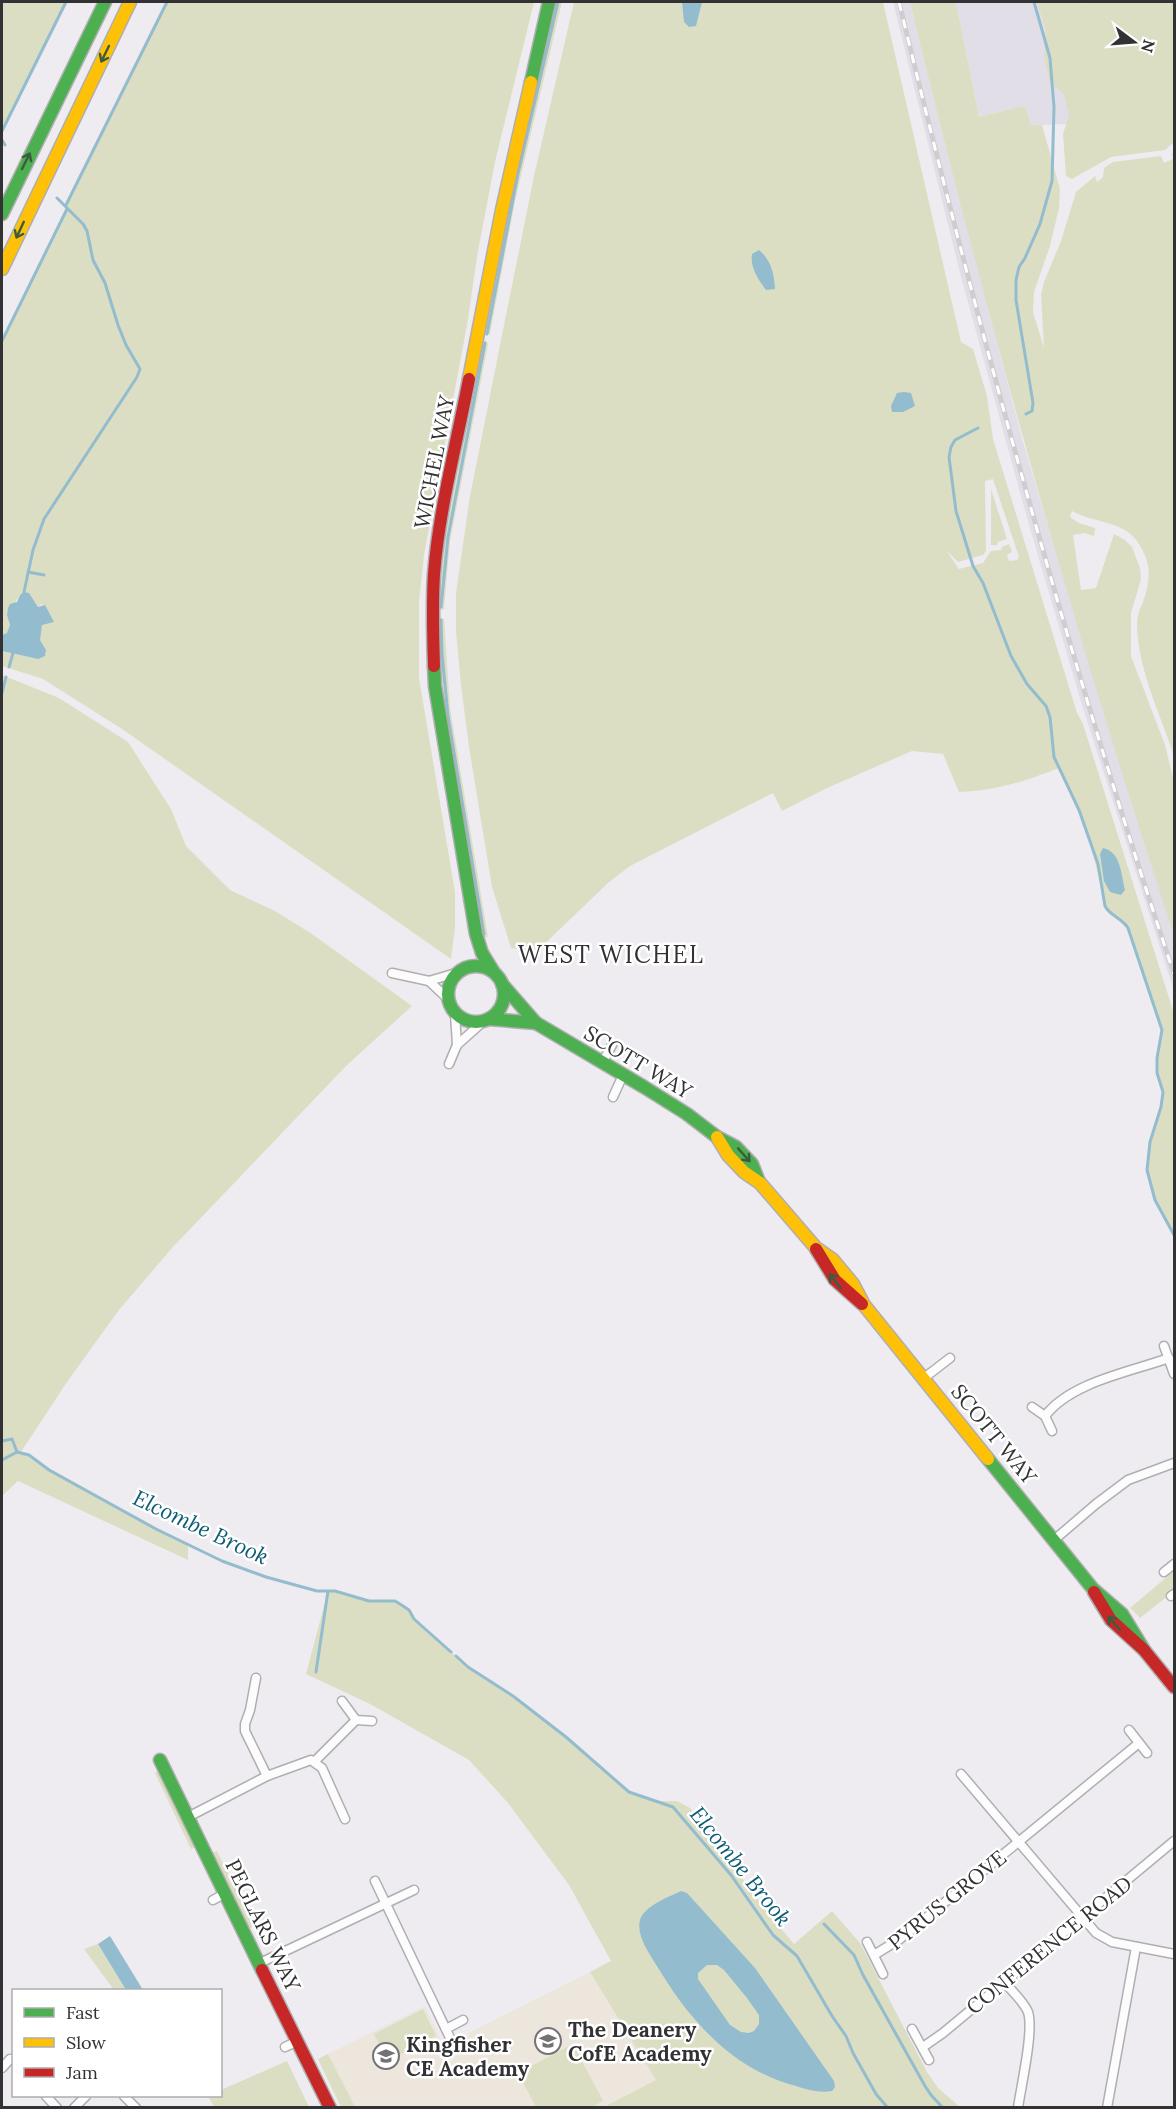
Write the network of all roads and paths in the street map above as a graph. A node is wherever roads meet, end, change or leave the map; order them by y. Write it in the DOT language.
graph roads {
  1 [pos="105,2"];
  2 [pos="130,2"];
  3 [pos="549,2"];
  4 [pos="2,214"];
  5 [pos="2,269"];
  6 [pos="476,934"];
  7 [pos="461,970"];
  8 [pos="493,971"];
  9 [pos="392,973"];
  10 [pos="429,981"];
  11 [pos="502,984"];
  12 [pos="448,999"];
  13 [pos="456,1014"];
  14 [pos="487,1019"];
  15 [pos="536,1023"];
  16 [pos="457,1045"];
  17 [pos="612,1045"];
  18 [pos="602,1063"];
  19 [pos="449,1064"];
  20 [pos="623,1075"];
  21 [pos="614,1097"];
  22 [pos="1164,1346"];
  23 [pos="951,1358"];
  24 [pos="1168,1358"];
  25 [pos="1174,1374"];
  26 [pos="924,1378"];
  27 [pos="1032,1407"];
  28 [pos="1045,1416"];
  29 [pos="1052,1431"];
  30 [pos="1174,1462"];
  31 [pos="1054,1540"];
  32 [pos="1174,1564"];
  33 [pos="1164,1572"];
  34 [pos="256,1678"];
  35 [pos="1174,1687"];
  36 [pos="342,1701"];
  37 [pos="356,1720"];
  38 [pos="372,1721"];
  39 [pos="1129,1730"];
  40 [pos="1139,1743"];
  41 [pos="1147,1753"];
  42 [pos="160,1760"];
  43 [pos="315,1761"];
  44 [pos="961,1774"];
  45 [pos="267,1776"];
  46 [pos="188,1817"];
  47 [pos="345,1819"];
  48 [pos="1174,1841"];
  49 [pos="1018,1842"];
  50 [pos="375,1881"];
  51 [pos="414,1890"];
  52 [pos="226,1893"];
  53 [pos="213,1900"];
  54 [pos="385,1903"];
  55 [pos="1083,1918"];
  56 [pos="867,1942"];
  57 [pos="1136,1947"];
  58 [pos="1174,1954"];
  59 [pos="874,1955"];
  60 [pos="260,1963"];
  61 [pos="883,1974"];
  62 [pos="1004,1982"];
  63 [pos="463,2020"];
  64 [pos="446,2029"];
  65 [pos="912,2029"];
  66 [pos="298,2041"];
  67 [pos="452,2042"];
  68 [pos="285,2047"];
  69 [pos="922,2047"];
  70 [pos="10,2058"];
  71 [pos="929,2060"];
  72 [pos="2,2068"];
  73 [pos="85,2097"];
  74 [pos="74,2108"];
  75 [pos="330,2108"];
  76 [pos="1018,2108"];
  77 [pos="1107,2108"];
  4 -- 1 [label="main road, one-way"];
  2 -- 5 [label="main road, one-way"];
  3 -- 6 [label="main road, WICHEL WAY"];
  6 -- 7 [label="main road, WICHEL WAY"];
  6 -- 8 [label="main road, WICHEL WAY"];
  7 -- 8 [label="main road"];
  7 -- 10 [label="street"];
  7 -- 12 [label="main road"];
  8 -- 11 [label="main road"];
  9 -- 10 [label="street"];
  10 -- 12 [label="street"];
  11 -- 14 [label="main road"];
  11 -- 15 [label="main road, SCOTT WAY"];
  12 -- 13 [label="main road"];
  13 -- 14 [label="main road"];
  13 -- 16 [label="street"];
  14 -- 15 [label="main road, SCOTT WAY"];
  14 -- 16 [label="street"];
  15 -- 18 [label="main road, SCOTT WAY"];
  16 -- 19 [label="street"];
  17 -- 18 [label="street"];
  18 -- 20 [label="main road, SCOTT WAY"];
  20 -- 21 [label="street"];
  20 -- 26 [label="main road, SCOTT WAY"];
  22 -- 24 [label="street"];
  23 -- 26 [label="street"];
  24 -- 25 [label="street"];
  24 -- 28 [label="street"];
  26 -- 31 [label="main road, SCOTT WAY"];
  27 -- 28 [label="street"];
  28 -- 29 [label="street"];
  30 -- 31 [label="street"];
  31 -- 35 [label="main road, SCOTT WAY"];
  32 -- 33 [label="street"];
  34 -- 45 [label="street"];
  36 -- 37 [label="street"];
  37 -- 38 [label="street"];
  37 -- 43 [label="street"];
  39 -- 40 [label="street"];
  40 -- 41 [label="street"];
  40 -- 49 [label="street, PYRUS GROVE"];
  42 -- 46 [label="main road, PEGLARS WAY"];
  43 -- 45 [label="street"];
  43 -- 47 [label="street"];
  44 -- 49 [label="street"];
  45 -- 46 [label="street"];
  46 -- 52 [label="main road, PEGLARS WAY"];
  48 -- 55 [label="street, CONFERENCE ROAD"];
  49 -- 55 [label="street"];
  49 -- 59 [label="street, PYRUS GROVE"];
  50 -- 54 [label="street"];
  51 -- 54 [label="street"];
  52 -- 53 [label="street"];
  52 -- 60 [label="main road, PEGLARS WAY"];
  54 -- 60 [label="street"];
  54 -- 64 [label="street"];
  55 -- 57 [label="street"];
  55 -- 62 [label="street, CONFERENCE ROAD"];
  56 -- 59 [label="street, PYRUS GROVE"];
  57 -- 58 [label="street"];
  57 -- 77 [label="street"];
  59 -- 61 [label="street, PYRUS GROVE"];
  60 -- 66 [label="main road, PEGLARS WAY"];
  62 -- 69 [label="street, CONFERENCE ROAD"];
  62 -- 76 [label="street"];
  63 -- 64 [label="street"];
  64 -- 67 [label="street"];
  65 -- 69 [label="street"];
  66 -- 68 [label="street"];
  66 -- 75 [label="main road, PEGLARS WAY"];
  69 -- 71 [label="street"];
  70 -- 72 [label="street"];
  73 -- 74 [label="street"];
}
